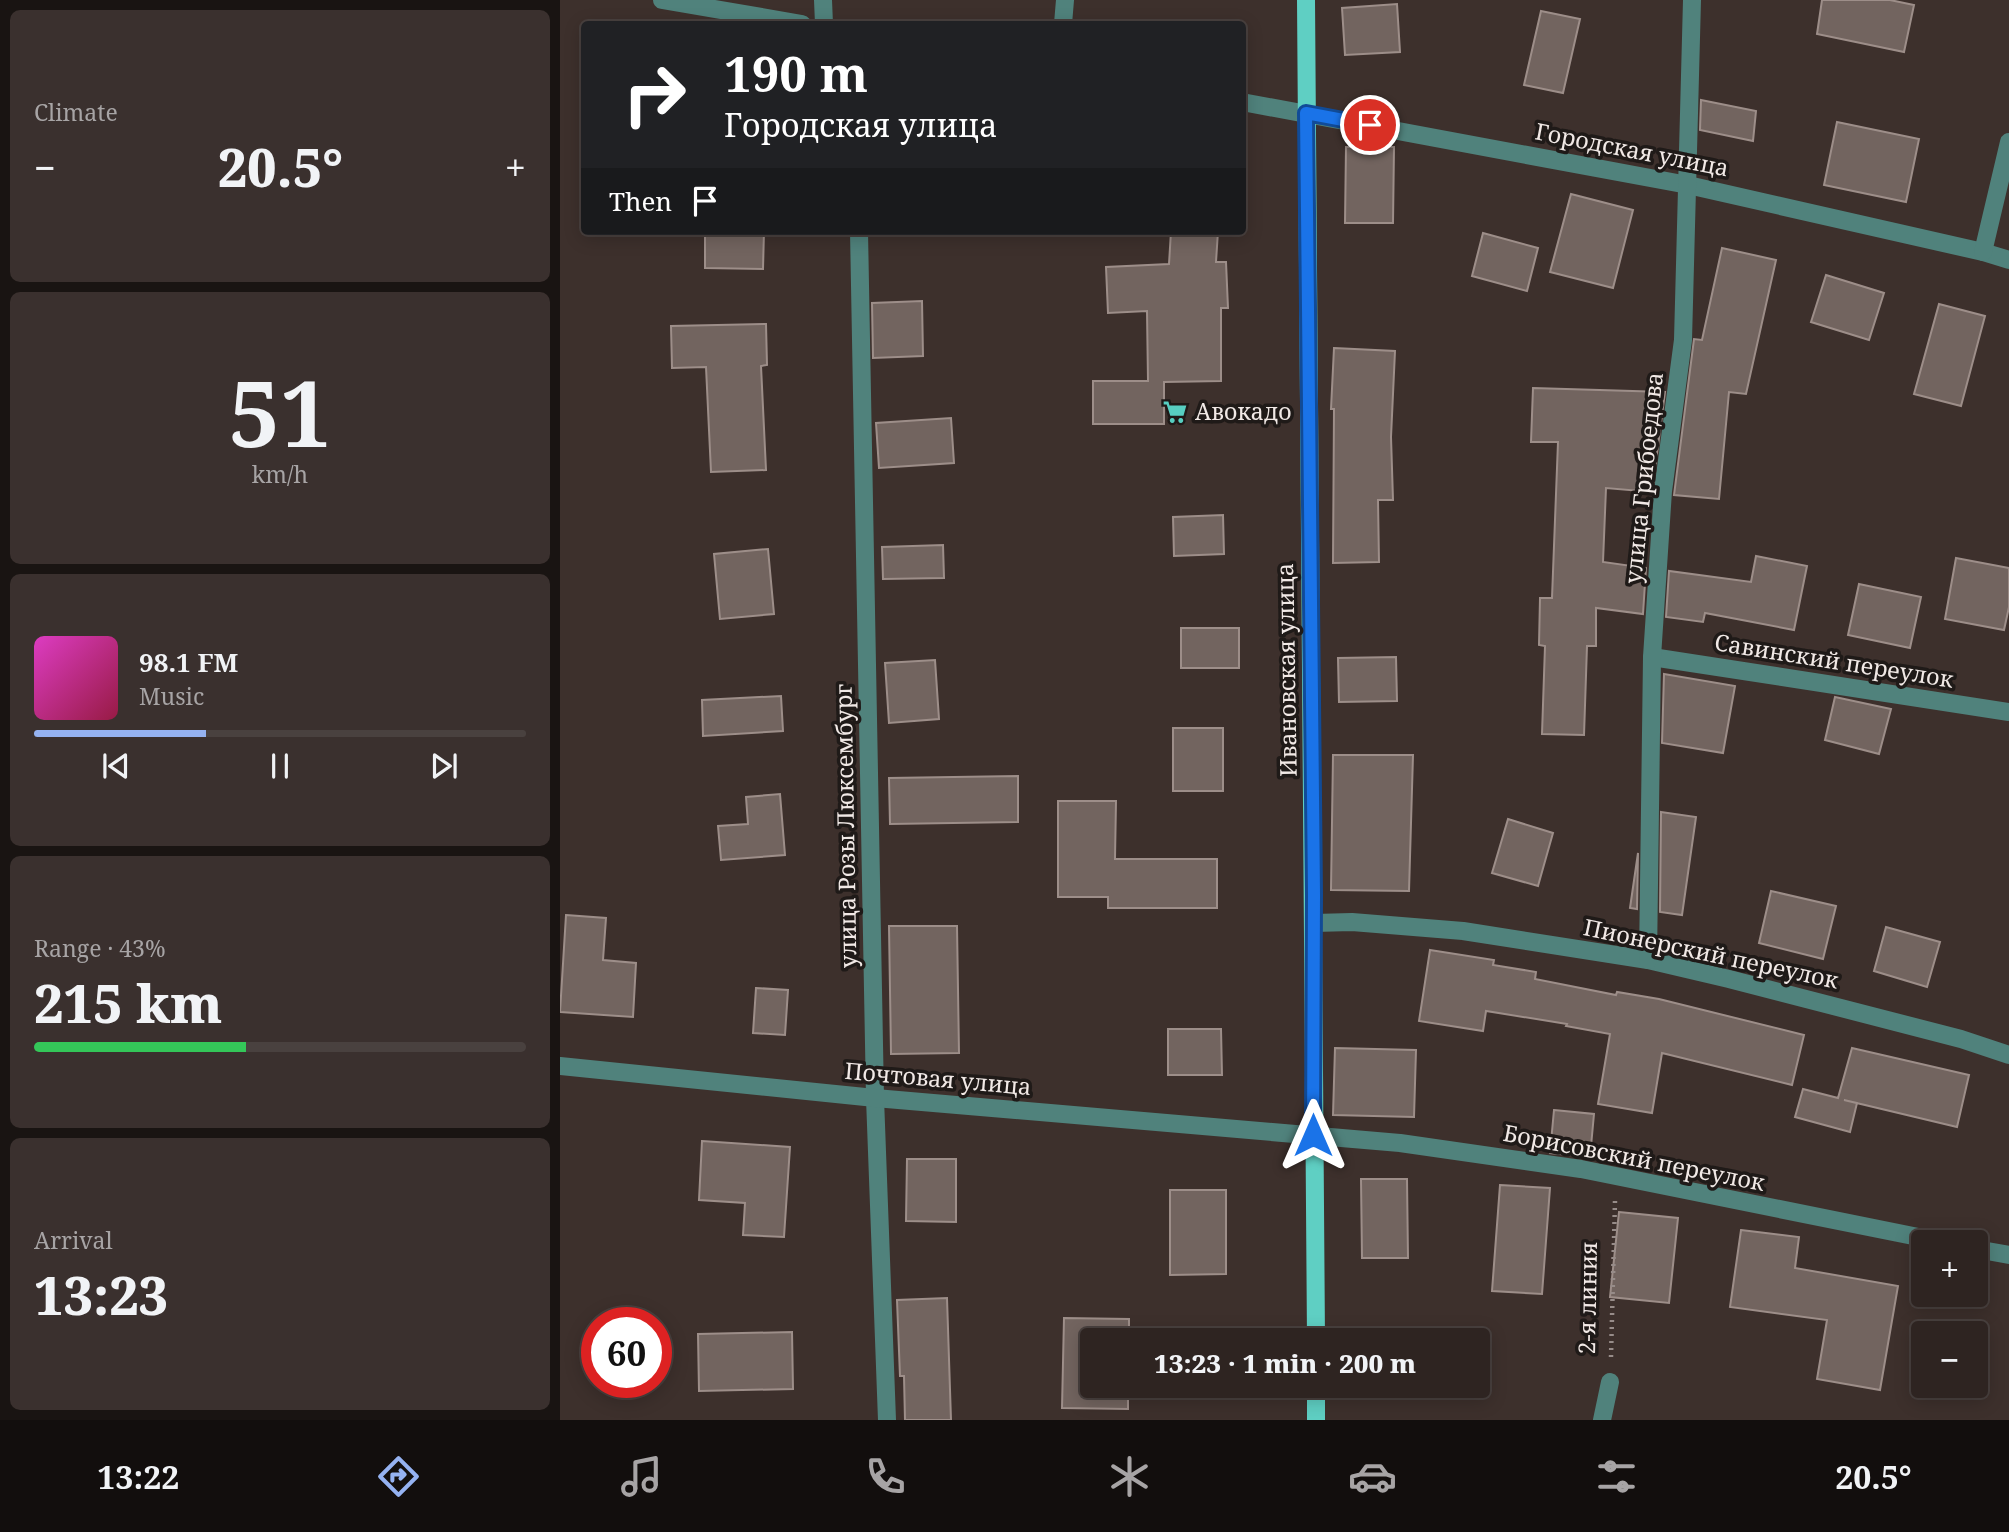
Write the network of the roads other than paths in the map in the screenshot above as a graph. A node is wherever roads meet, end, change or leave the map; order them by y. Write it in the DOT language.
graph roads {
  1 [pos="662,0"];
  2 [pos="823,0"];
  3 [pos="1065,0"];
  4 [pos="1306,0"];
  5 [pos="1692,0"];
  6 [pos="784,21"];
  7 [pos="824,21"];
  8 [pos="1062,21"];
  9 [pos="1246,103"];
  10 [pos="1306,113"];
  11 [pos="2009,142"];
  12 [pos="1688,185"];
  13 [pos="859,235"];
  14 [pos="1983,252"];
  15 [pos="2009,260"];
  16 [pos="1652,657"];
  17 [pos="2009,712"];
  18 [pos="1314,923"];
  19 [pos="1648,960"];
  20 [pos="2009,1055"];
  21 [pos="560,1066"];
  22 [pos="875,1098"];
  23 [pos="1313,1135"];
  24 [pos="1911,1236"];
  25 [pos="1988,1251"];
  26 [pos="2009,1255"];
  27 [pos="1316,1328"];
  28 [pos="1610,1382"];
  29 [pos="1316,1398"];
  30 [pos="887,1420"];
  31 [pos="1316,1420"];
  32 [pos="1602,1420"];
  1 -- 6 [label="street"];
  2 -- 7 [label="street"];
  3 -- 8 [label="street"];
  4 -- 10 [label="main road, Ивановская улица"];
  5 -- 12 [label="street, улица Грибоедова"];
  9 -- 10 [label="street, Городская улица"];
  10 -- 12 [label="street, Городская улица"];
  10 -- 18 [label="main road, Ивановская улица"];
  11 -- 14 [label="street"];
  12 -- 14 [label="street, Городская улица"];
  12 -- 16 [label="street, улица Грибоедова"];
  13 -- 22 [label="street, улица Розы Люксембург"];
  14 -- 15 [label="street, Городская улица"];
  16 -- 17 [label="street, Савинский переулок"];
  16 -- 19 [label="street, улица Грибоедова"];
  18 -- 19 [label="street, Пионерский переулок"];
  18 -- 23 [label="main road, Ивановская улица"];
  19 -- 20 [label="street, Пионерский переулок"];
  21 -- 22 [label="street, Почтовая улица"];
  22 -- 23 [label="street, Почтовая улица"];
  22 -- 30 [label="street, улица Розы Люксембург"];
  23 -- 24 [label="street, Борисовский переулок"];
  23 -- 27 [label="main road, Ивановская улица"];
  25 -- 26 [label="street"];
  28 -- 32 [label="street, 2-я линия"];
  29 -- 31 [label="main road"];
}
